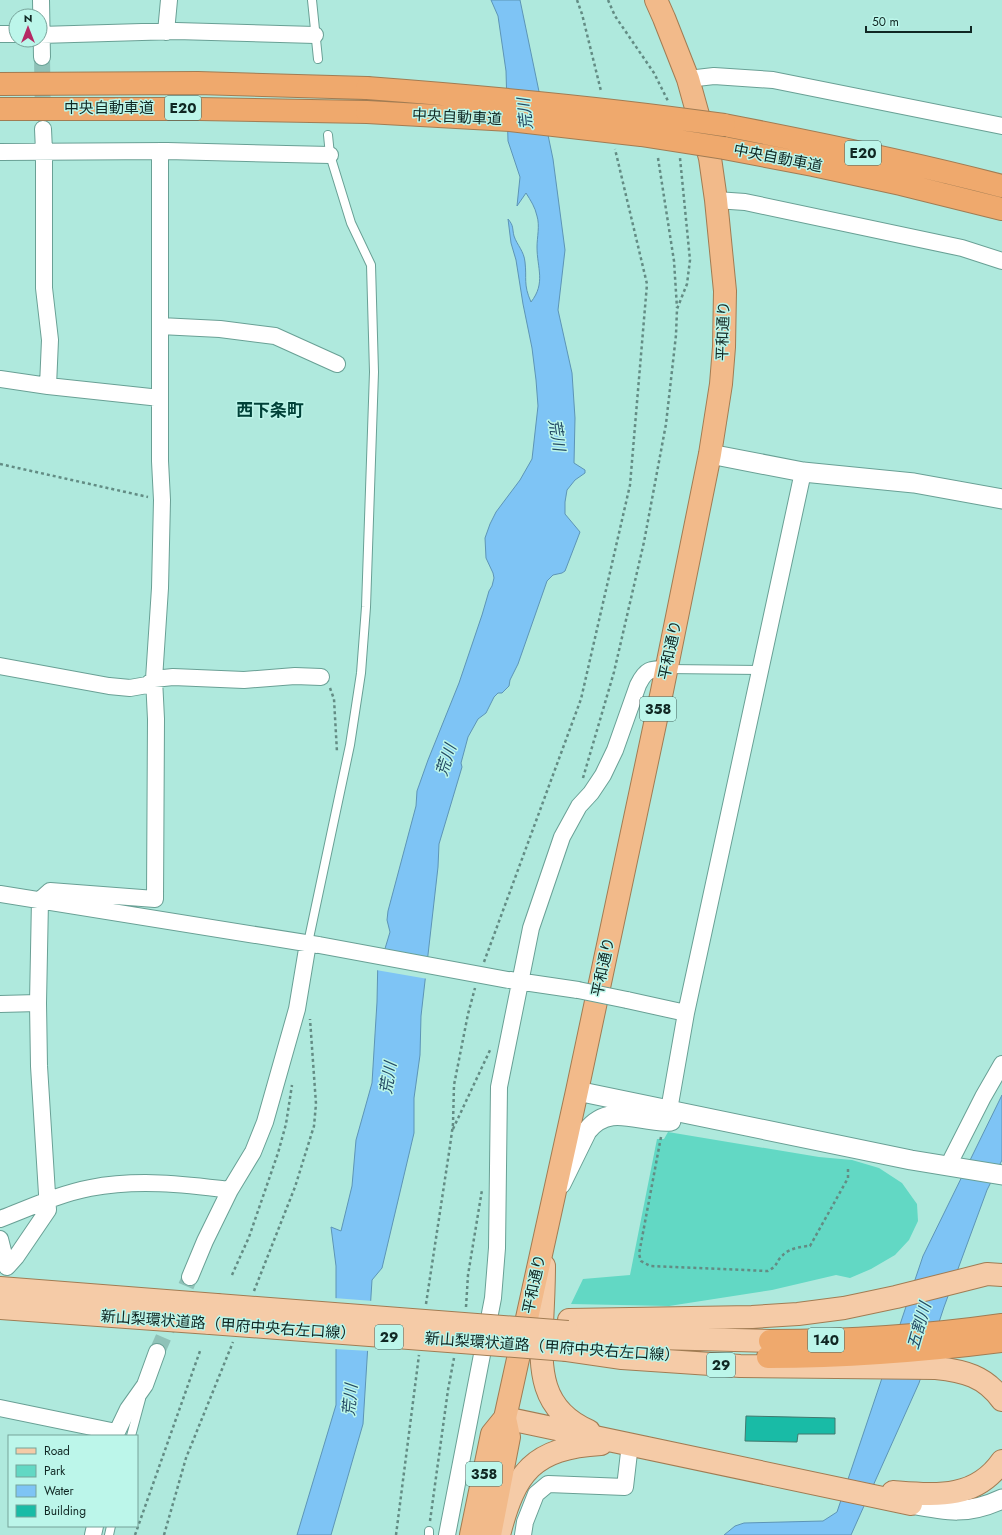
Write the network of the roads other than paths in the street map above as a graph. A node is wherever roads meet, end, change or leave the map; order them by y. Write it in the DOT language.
graph roads {
  1 [pos="169,0"];
  2 [pos="312,0"];
  3 [pos="656,0"];
  4 [pos="166,32"];
  5 [pos="48,35"];
  6 [pos="315,35"];
  7 [pos="42,48"];
  8 [pos="42,57"];
  9 [pos="318,59"];
  10 [pos="688,80"];
  11 [pos="0,84"];
  12 [pos="0,109"];
  13 [pos="1002,126"];
  14 [pos="43,129"];
  15 [pos="328,136"];
  16 [pos="160,151"];
  17 [pos="0,152"];
  18 [pos="44,152"];
  19 [pos="330,155"];
  20 [pos="1002,186"];
  21 [pos="716,200"];
  22 [pos="1002,209"];
  23 [pos="1002,261"];
  24 [pos="160,326"];
  25 [pos="337,364"];
  26 [pos="0,379"];
  27 [pos="48,386"];
  28 [pos="160,398"];
  29 [pos="710,454"];
  30 [pos="803,472"];
  31 [pos="1002,500"];
  32 [pos="0,666"];
  33 [pos="666,669"];
  34 [pos="760,670"];
  35 [pos="321,677"];
  36 [pos="154,679"];
  37 [pos="0,894"];
  38 [pos="40,900"];
  39 [pos="313,944"];
  40 [pos="515,981"];
  41 [pos="38,1003"];
  42 [pos="0,1004"];
  43 [pos="686,1013"];
  44 [pos="1002,1064"];
  45 [pos="577,1091"];
  46 [pos="669,1110"];
  47 [pos="708,1118"];
  48 [pos="952,1167"];
  49 [pos="1002,1175"];
  50 [pos="230,1190"];
  51 [pos="553,1198"];
  52 [pos="48,1200"];
  53 [pos="0,1219"];
  54 [pos="546,1232"];
  55 [pos="0,1239"];
  56 [pos="994,1275"];
  57 [pos="190,1278"];
  58 [pos="0,1288"];
  59 [pos="0,1308"];
  60 [pos="213,1314"];
  61 [pos="1002,1325"];
  62 [pos="568,1334"];
  63 [pos="949,1340"];
  64 [pos="1002,1341"];
  65 [pos="769,1349"];
  66 [pos="157,1352"];
  67 [pos="878,1353"];
  68 [pos="1002,1400"];
  69 [pos="0,1408"];
  70 [pos="504,1418"];
  71 [pos="121,1435"];
  72 [pos="630,1444"];
  73 [pos="1002,1460"];
  74 [pos="884,1495"];
  75 [pos="1002,1499"];
  76 [pos="911,1504"];
  77 [pos="447,1535"];
  78 [pos="471,1535"];
  79 [pos="490,1535"];
  80 [pos="499,1535"];
  81 [pos="523,1535"];
  1 -- 4 [label="street"];
  2 -- 6 [label="lane"];
  3 -- 10 [label="highway, 平和通り / 358"];
  4 -- 5 [label="street"];
  4 -- 6 [label="street"];
  6 -- 9 [label="lane"];
  7 -- 8 [label="street"];
  10 -- 13 [label="street"];
  10 -- 21 [label="highway, 平和通り / 358"];
  11 -- 20 [label="highway, 中央自動車道 / E20, bridge"];
  12 -- 22 [label="highway, 中央自動車道 / E20, bridge"];
  14 -- 18 [label="street"];
  15 -- 19 [label="lane"];
  16 -- 18 [label="street"];
  16 -- 19 [label="street"];
  16 -- 24 [label="street"];
  17 -- 18 [label="street"];
  18 -- 27 [label="street"];
  19 -- 39 [label="lane"];
  21 -- 23 [label="street"];
  21 -- 29 [label="highway, 平和通り / 358"];
  24 -- 25 [label="street"];
  24 -- 28 [label="street"];
  26 -- 27 [label="street"];
  27 -- 28 [label="street"];
  28 -- 36 [label="street"];
  29 -- 30 [label="street"];
  29 -- 33 [label="highway, 平和通り / 358"];
  30 -- 31 [label="street"];
  30 -- 34 [label="street"];
  32 -- 36 [label="street"];
  33 -- 34 [label="lane"];
  33 -- 40 [label="street"];
  33 -- 45 [label="highway, 平和通り / 358"];
  34 -- 43 [label="street"];
  35 -- 36 [label="street"];
  36 -- 38 [label="street"];
  37 -- 38 [label="street"];
  38 -- 39 [label="street"];
  38 -- 41 [label="street"];
  39 -- 40 [label="street, bridge"];
  39 -- 50 [label="street"];
  40 -- 43 [label="street, bridge"];
  40 -- 77 [label="street"];
  41 -- 42 [label="street"];
  41 -- 52 [label="street"];
  43 -- 46 [label="street"];
  44 -- 48 [label="street"];
  45 -- 46 [label="street"];
  45 -- 51 [label="highway, 平和通り / 358"];
  46 -- 47 [label="street"];
  47 -- 48 [label="street"];
  47 -- 51 [label="street"];
  48 -- 49 [label="street"];
  50 -- 52 [label="street"];
  50 -- 57 [label="street"];
  51 -- 54 [label="highway, 平和通り / 358"];
  52 -- 53 [label="street"];
  52 -- 55 [label="street"];
  54 -- 70 [label="highway, 平和通り / 358"];
  54 -- 72 [label="main road"];
  56 -- 62 [label="main road"];
  58 -- 60 [label="main road, 新山梨環状道路（甲府中央右左口線） / 29"];
  59 -- 60 [label="main road, 新山梨環状道路（甲府中央右左口線） / 29"];
  60 -- 62 [label="main road, 新山梨環状道路（甲府中央右左口線） / 29, bridge"];
  60 -- 62 [label="main road, 新山梨環状道路（甲府中央右左口線） / 29, bridge"];
  61 -- 63 [label="highway, 140"];
  62 -- 65 [label="main road, 新山梨環状道路（甲府中央右左口線） / 29"];
  62 -- 67 [label="main road, 29"];
  63 -- 64 [label="highway, 140"];
  63 -- 67 [label="highway, 140"];
  65 -- 67 [label="highway, 140"];
  66 -- 71 [label="street"];
  67 -- 68 [label="main road, 29"];
  69 -- 71 [label="street"];
  70 -- 72 [label="main road"];
  70 -- 78 [label="highway, 平和通り / 358"];
  70 -- 79 [label="highway, 平和通り / 358"];
  72 -- 74 [label="main road"];
  72 -- 80 [label="main road"];
  72 -- 81 [label="street"];
  73 -- 74 [label="main road"];
  74 -- 76 [label="main road"];
  75 -- 76 [label="street"];
}
